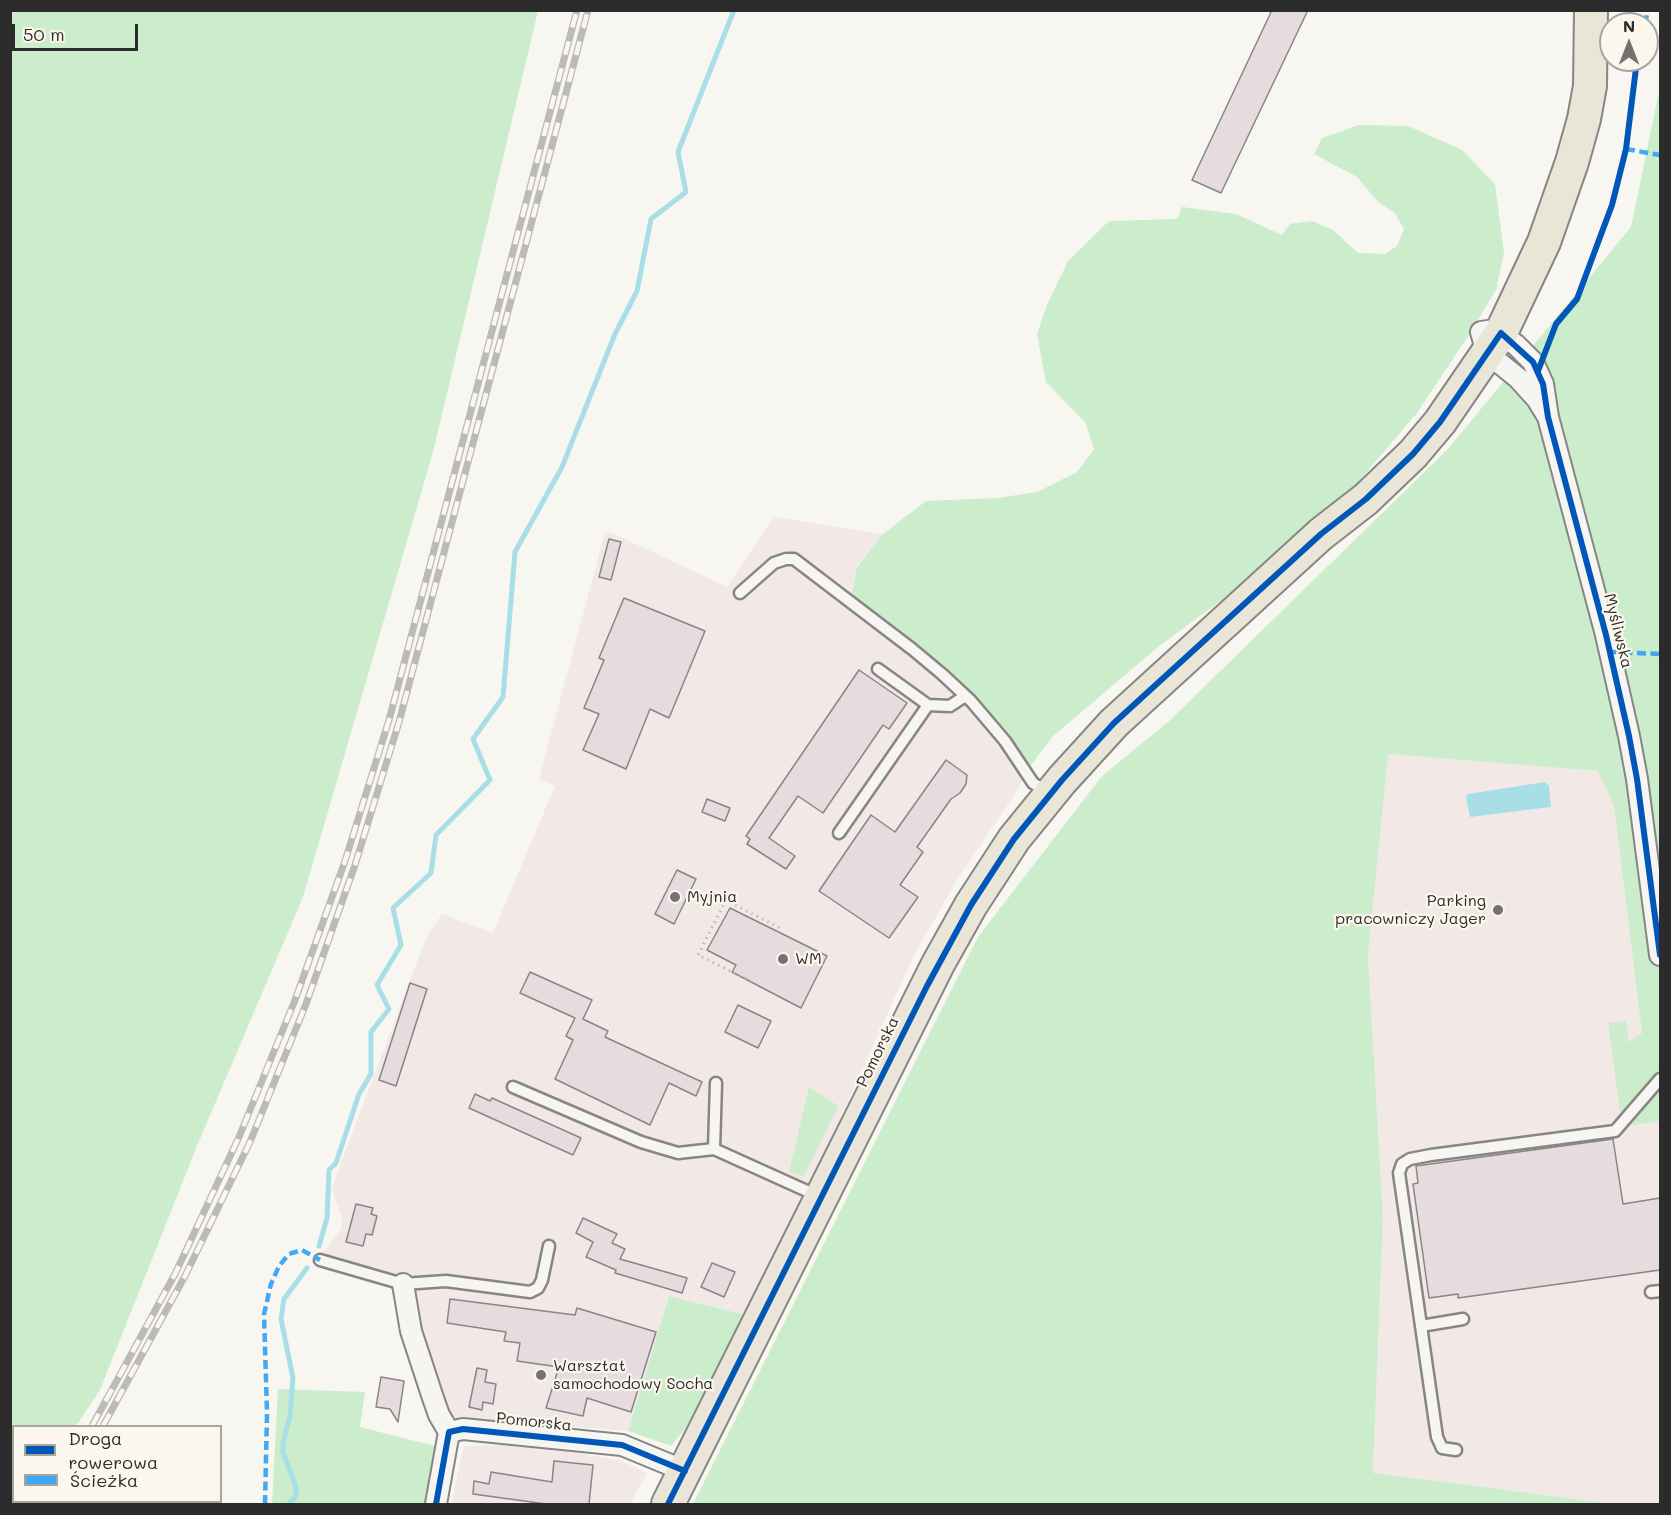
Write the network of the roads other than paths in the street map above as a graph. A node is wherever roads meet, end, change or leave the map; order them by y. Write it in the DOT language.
graph roads {
  1 [pos="1590,10"];
  2 [pos="1490,340"];
  3 [pos="740,593"];
  4 [pos="878,669"];
  5 [pos="965,696"];
  6 [pos="928,705"];
  7 [pos="1049,794"];
  8 [pos="839,833"];
  9 [pos="1660,955"];
  10 [pos="1660,1078"];
  11 [pos="716,1083"];
  12 [pos="513,1087"];
  13 [pos="714,1149"];
  14 [pos="821,1197"];
  15 [pos="549,1246"];
  16 [pos="321,1260"];
  17 [pos="404,1284"];
  18 [pos="1462,1319"];
  19 [pos="1421,1326"];
  20 [pos="449,1432"];
  21 [pos="1456,1450"];
  22 [pos="685,1471"];
  23 [pos="436,1504"];
  24 [pos="668,1504"];
  1 -- 2 [label="main road"];
  1 -- 2 [label="main road"];
  2 -- 7 [label="main road, Pomorska"];
  2 -- 9 [label="street, Myśliwska"];
  3 -- 5 [label="lane"];
  4 -- 6 [label="lane"];
  5 -- 6 [label="lane"];
  5 -- 7 [label="lane"];
  6 -- 8 [label="lane"];
  7 -- 14 [label="main road, Pomorska"];
  10 -- 19 [label="lane"];
  11 -- 13 [label="lane"];
  12 -- 13 [label="lane"];
  13 -- 14 [label="lane"];
  14 -- 22 [label="main road, Pomorska"];
  15 -- 17 [label="lane"];
  16 -- 17 [label="lane"];
  17 -- 20 [label="street"];
  18 -- 19 [label="lane"];
  19 -- 21 [label="lane"];
  20 -- 22 [label="street, Pomorska"];
  20 -- 23 [label="street"];
  22 -- 24 [label="main road, Pomorska"];
}
